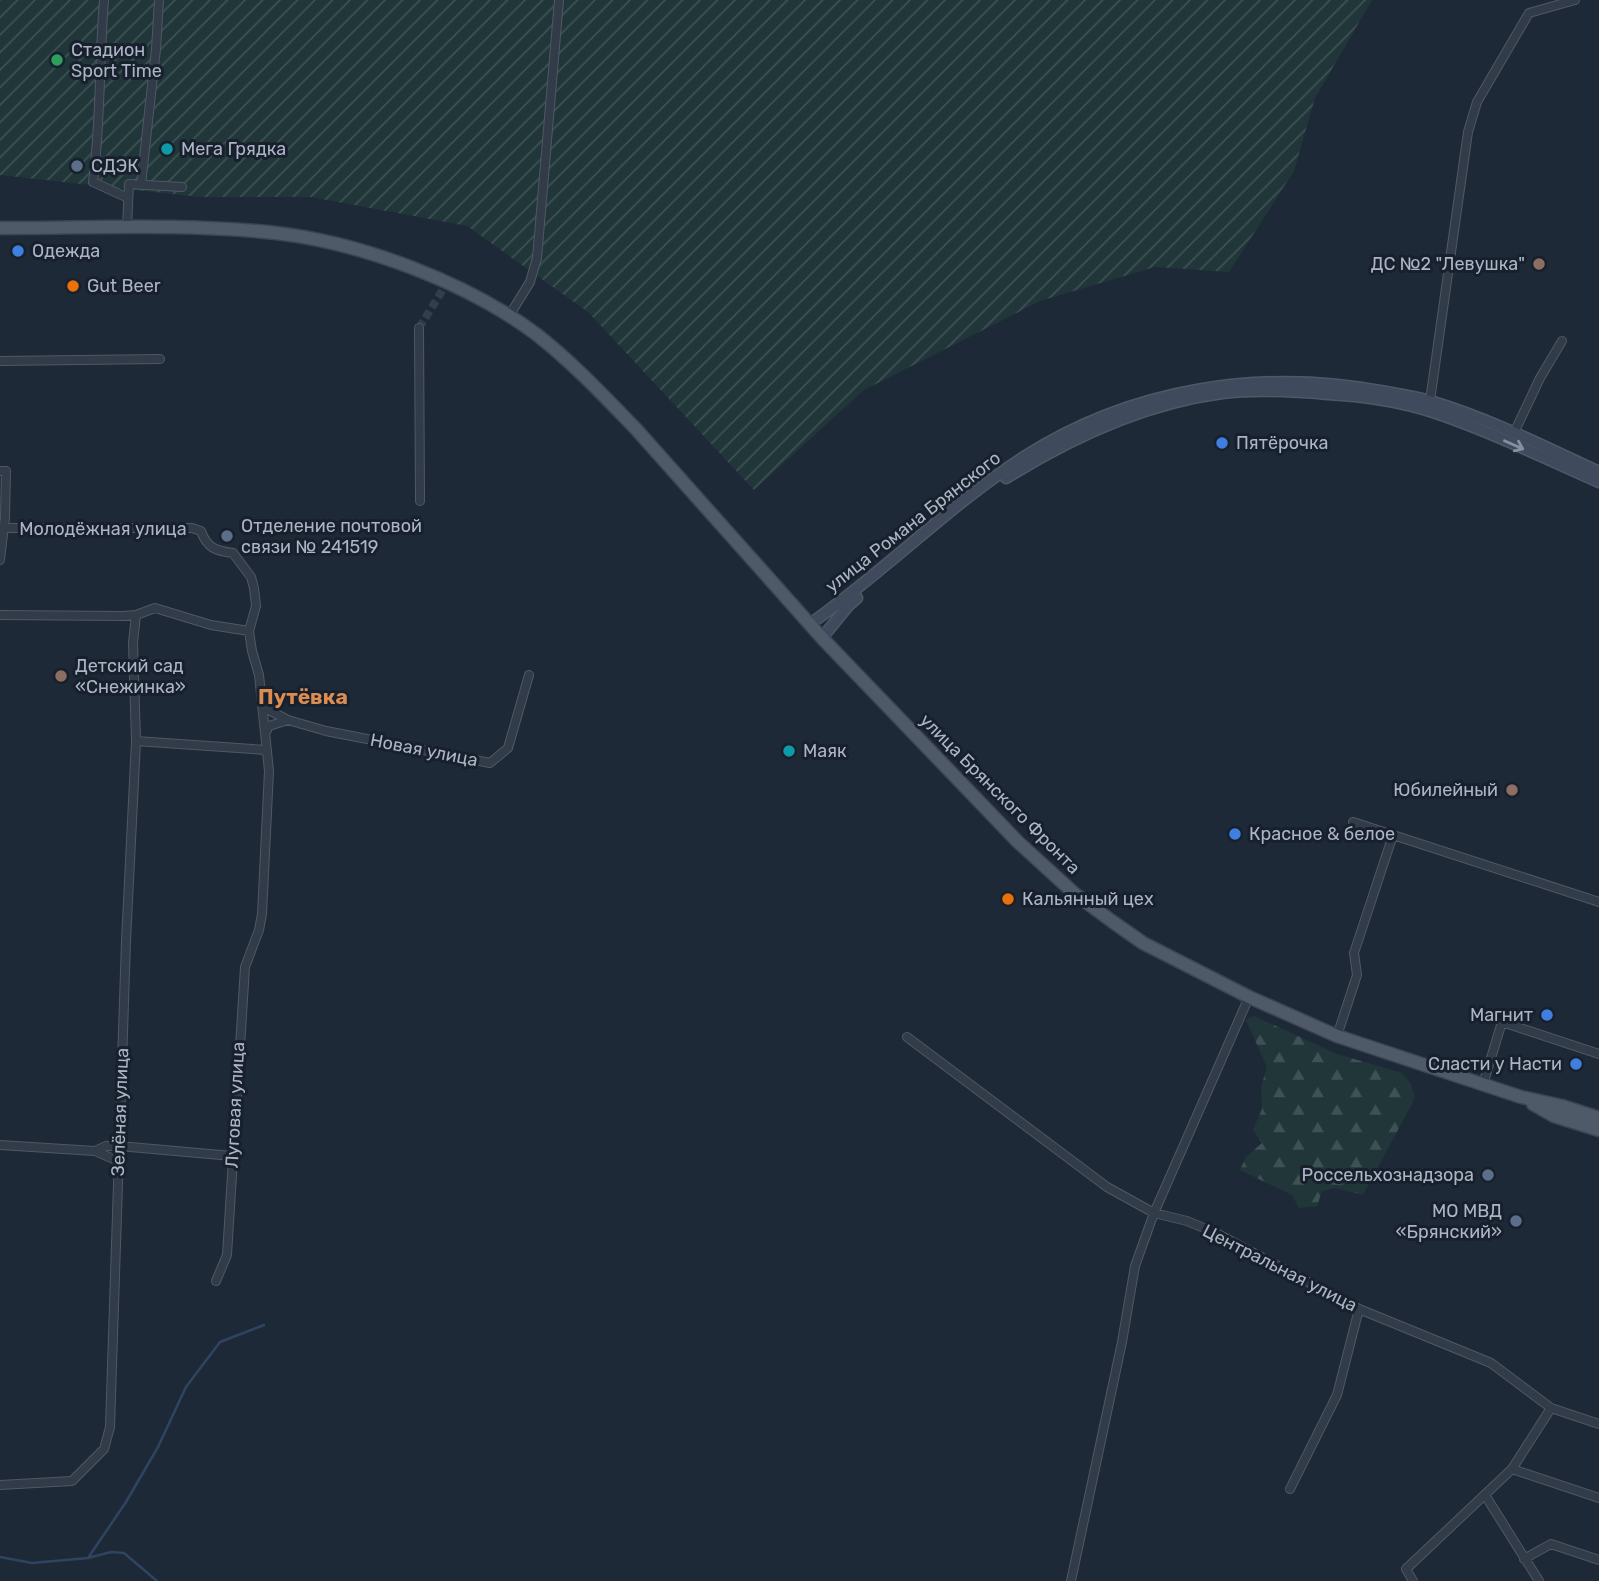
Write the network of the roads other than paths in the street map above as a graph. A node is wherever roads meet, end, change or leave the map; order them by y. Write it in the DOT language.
graph roads {
  1 [pos="104,0"];
  2 [pos="159,0"];
  3 [pos="559,0"];
  4 [pos="1575,0"];
  5 [pos="141,185"];
  6 [pos="182,187"];
  7 [pos="128,198"];
  8 [pos="127,227"];
  9 [pos="0,228"];
  10 [pos="509,316"];
  11 [pos="419,328"];
  12 [pos="1562,341"];
  13 [pos="160,359"];
  14 [pos="0,361"];
  15 [pos="1430,401"];
  16 [pos="1514,433"];
  17 [pos="0,471"];
  18 [pos="1599,472"];
  19 [pos="1599,482"];
  20 [pos="420,501"];
  21 [pos="4,528"];
  22 [pos="0,560"];
  23 [pos="0,615"];
  24 [pos="135,615"];
  25 [pos="810,624"];
  26 [pos="249,631"];
  27 [pos="822,638"];
  28 [pos="529,675"];
  29 [pos="263,707"];
  30 [pos="288,720"];
  31 [pos="265,734"];
  32 [pos="136,741"];
  33 [pos="266,750"];
  34 [pos="1353,822"];
  35 [pos="1393,835"];
  36 [pos="1599,902"];
  37 [pos="1249,998"];
  38 [pos="1337,1036"];
  39 [pos="907,1037"];
  40 [pos="1599,1054"];
  41 [pos="1483,1084"];
  42 [pos="1521,1097"];
  43 [pos="1599,1118"];
  44 [pos="1599,1130"];
  45 [pos="0,1144"];
  46 [pos="119,1146"];
  47 [pos="95,1151"];
  48 [pos="232,1156"];
  49 [pos="118,1161"];
  50 [pos="1154,1213"];
  51 [pos="216,1281"];
  52 [pos="1359,1310"];
  53 [pos="1551,1408"];
  54 [pos="1599,1424"];
  55 [pos="1513,1469"];
  56 [pos="0,1485"];
  57 [pos="1290,1489"];
  58 [pos="1485,1495"];
  59 [pos="1599,1498"];
  60 [pos="1524,1559"];
  61 [pos="1599,1560"];
  62 [pos="1071,1581"];
  63 [pos="1413,1581"];
  64 [pos="1539,1581"];
  1 -- 7 [label="street"];
  2 -- 5 [label="street"];
  3 -- 10 [label="street"];
  4 -- 15 [label="street"];
  5 -- 6 [label="street"];
  5 -- 7 [label="street"];
  7 -- 8 [label="street"];
  8 -- 9 [label="main road, улица Брянского Фронта"];
  8 -- 10 [label="main road, улица Брянского Фронта"];
  10 -- 25 [label="main road, улица Брянского Фронта"];
  11 -- 20 [label="street"];
  12 -- 16 [label="street"];
  13 -- 14 [label="street"];
  15 -- 16 [label="main road, улица Романа Брянского"];
  15 -- 25 [label="main road, улица Романа Брянского"];
  16 -- 18 [label="main road, улица Романа Брянского"];
  17 -- 21 [label="street"];
  27 -- 19 [label="main road, улица Романа Брянского, one-way"];
  21 -- 22 [label="street"];
  21 -- 26 [label="street, Молодёжная улица"];
  23 -- 24 [label="street"];
  24 -- 26 [label="street"];
  24 -- 32 [label="street, Зелёная улица"];
  25 -- 27 [label="main road, улица Брянского Фронта"];
  26 -- 29 [label="street, Луговая улица"];
  27 -- 37 [label="main road, улица Брянского Фронта"];
  28 -- 30 [label="street, Новая улица"];
  29 -- 30 [label="street, Новая улица"];
  29 -- 31 [label="street, Луговая улица"];
  30 -- 31 [label="street"];
  31 -- 33 [label="street, Луговая улица"];
  32 -- 33 [label="street"];
  32 -- 46 [label="street, Зелёная улица"];
  33 -- 48 [label="street, Луговая улица"];
  34 -- 35 [label="street"];
  35 -- 36 [label="street"];
  35 -- 38 [label="street"];
  37 -- 38 [label="main road, улица Брянского Фронта"];
  37 -- 50 [label="street"];
  38 -- 41 [label="main road, улица Брянского Фронта"];
  39 -- 50 [label="street, Центральная улица"];
  40 -- 41 [label="street"];
  41 -- 42 [label="main road, улица Брянского Фронта"];
  42 -- 43 [label="main road, улица Брянского Фронта"];
  42 -- 44 [label="main road, улица Брянского Фронта"];
  45 -- 47 [label="street"];
  46 -- 47 [label="street"];
  46 -- 48 [label="street"];
  46 -- 49 [label="street, Зелёная улица"];
  47 -- 49 [label="street"];
  48 -- 51 [label="street, Луговая улица"];
  49 -- 56 [label="street, Зелёная улица"];
  50 -- 52 [label="street, Центральная улица"];
  50 -- 62 [label="street"];
  52 -- 53 [label="street, Центральная улица"];
  52 -- 57 [label="street"];
  53 -- 54 [label="street, Центральная улица"];
  53 -- 55 [label="street"];
  55 -- 58 [label="street"];
  55 -- 59 [label="street"];
  58 -- 60 [label="street"];
  58 -- 63 [label="street"];
  60 -- 61 [label="street"];
  60 -- 64 [label="street"];
}
